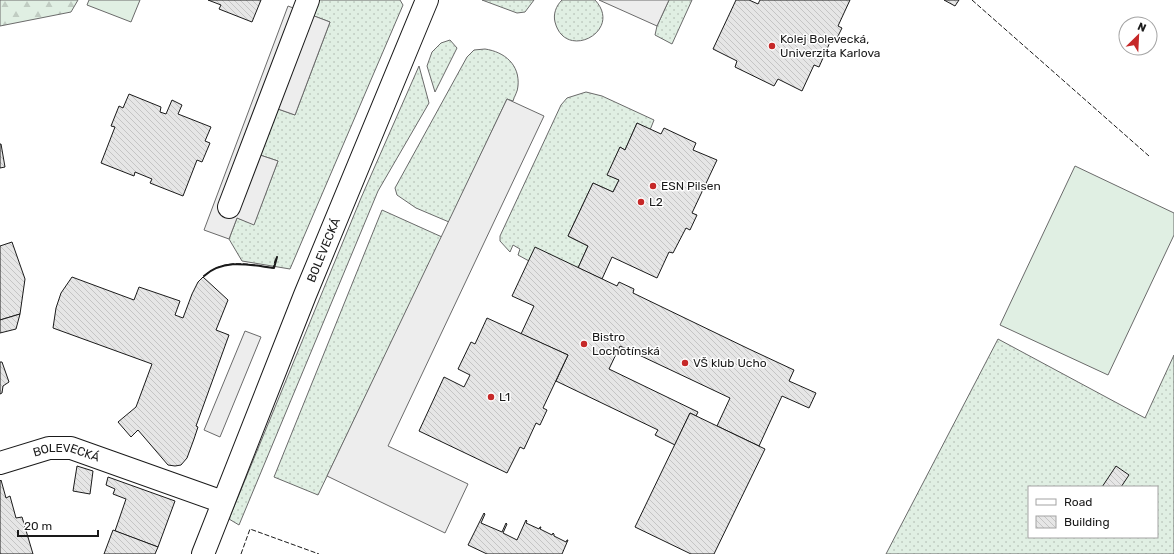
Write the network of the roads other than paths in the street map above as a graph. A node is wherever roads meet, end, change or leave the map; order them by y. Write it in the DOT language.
graph roads {
  1 [pos="308,0"];
  2 [pos="427,0"];
  3 [pos="229,207"];
  4 [pos="0,463"];
  5 [pos="223,502"];
  6 [pos="203,554"];
  1 -- 3 [label="street"];
  2 -- 5 [label="street, BOLEVECKÁ"];
  4 -- 5 [label="street, BOLEVECKÁ"];
  5 -- 6 [label="street, BOLEVECKÁ"];
}
